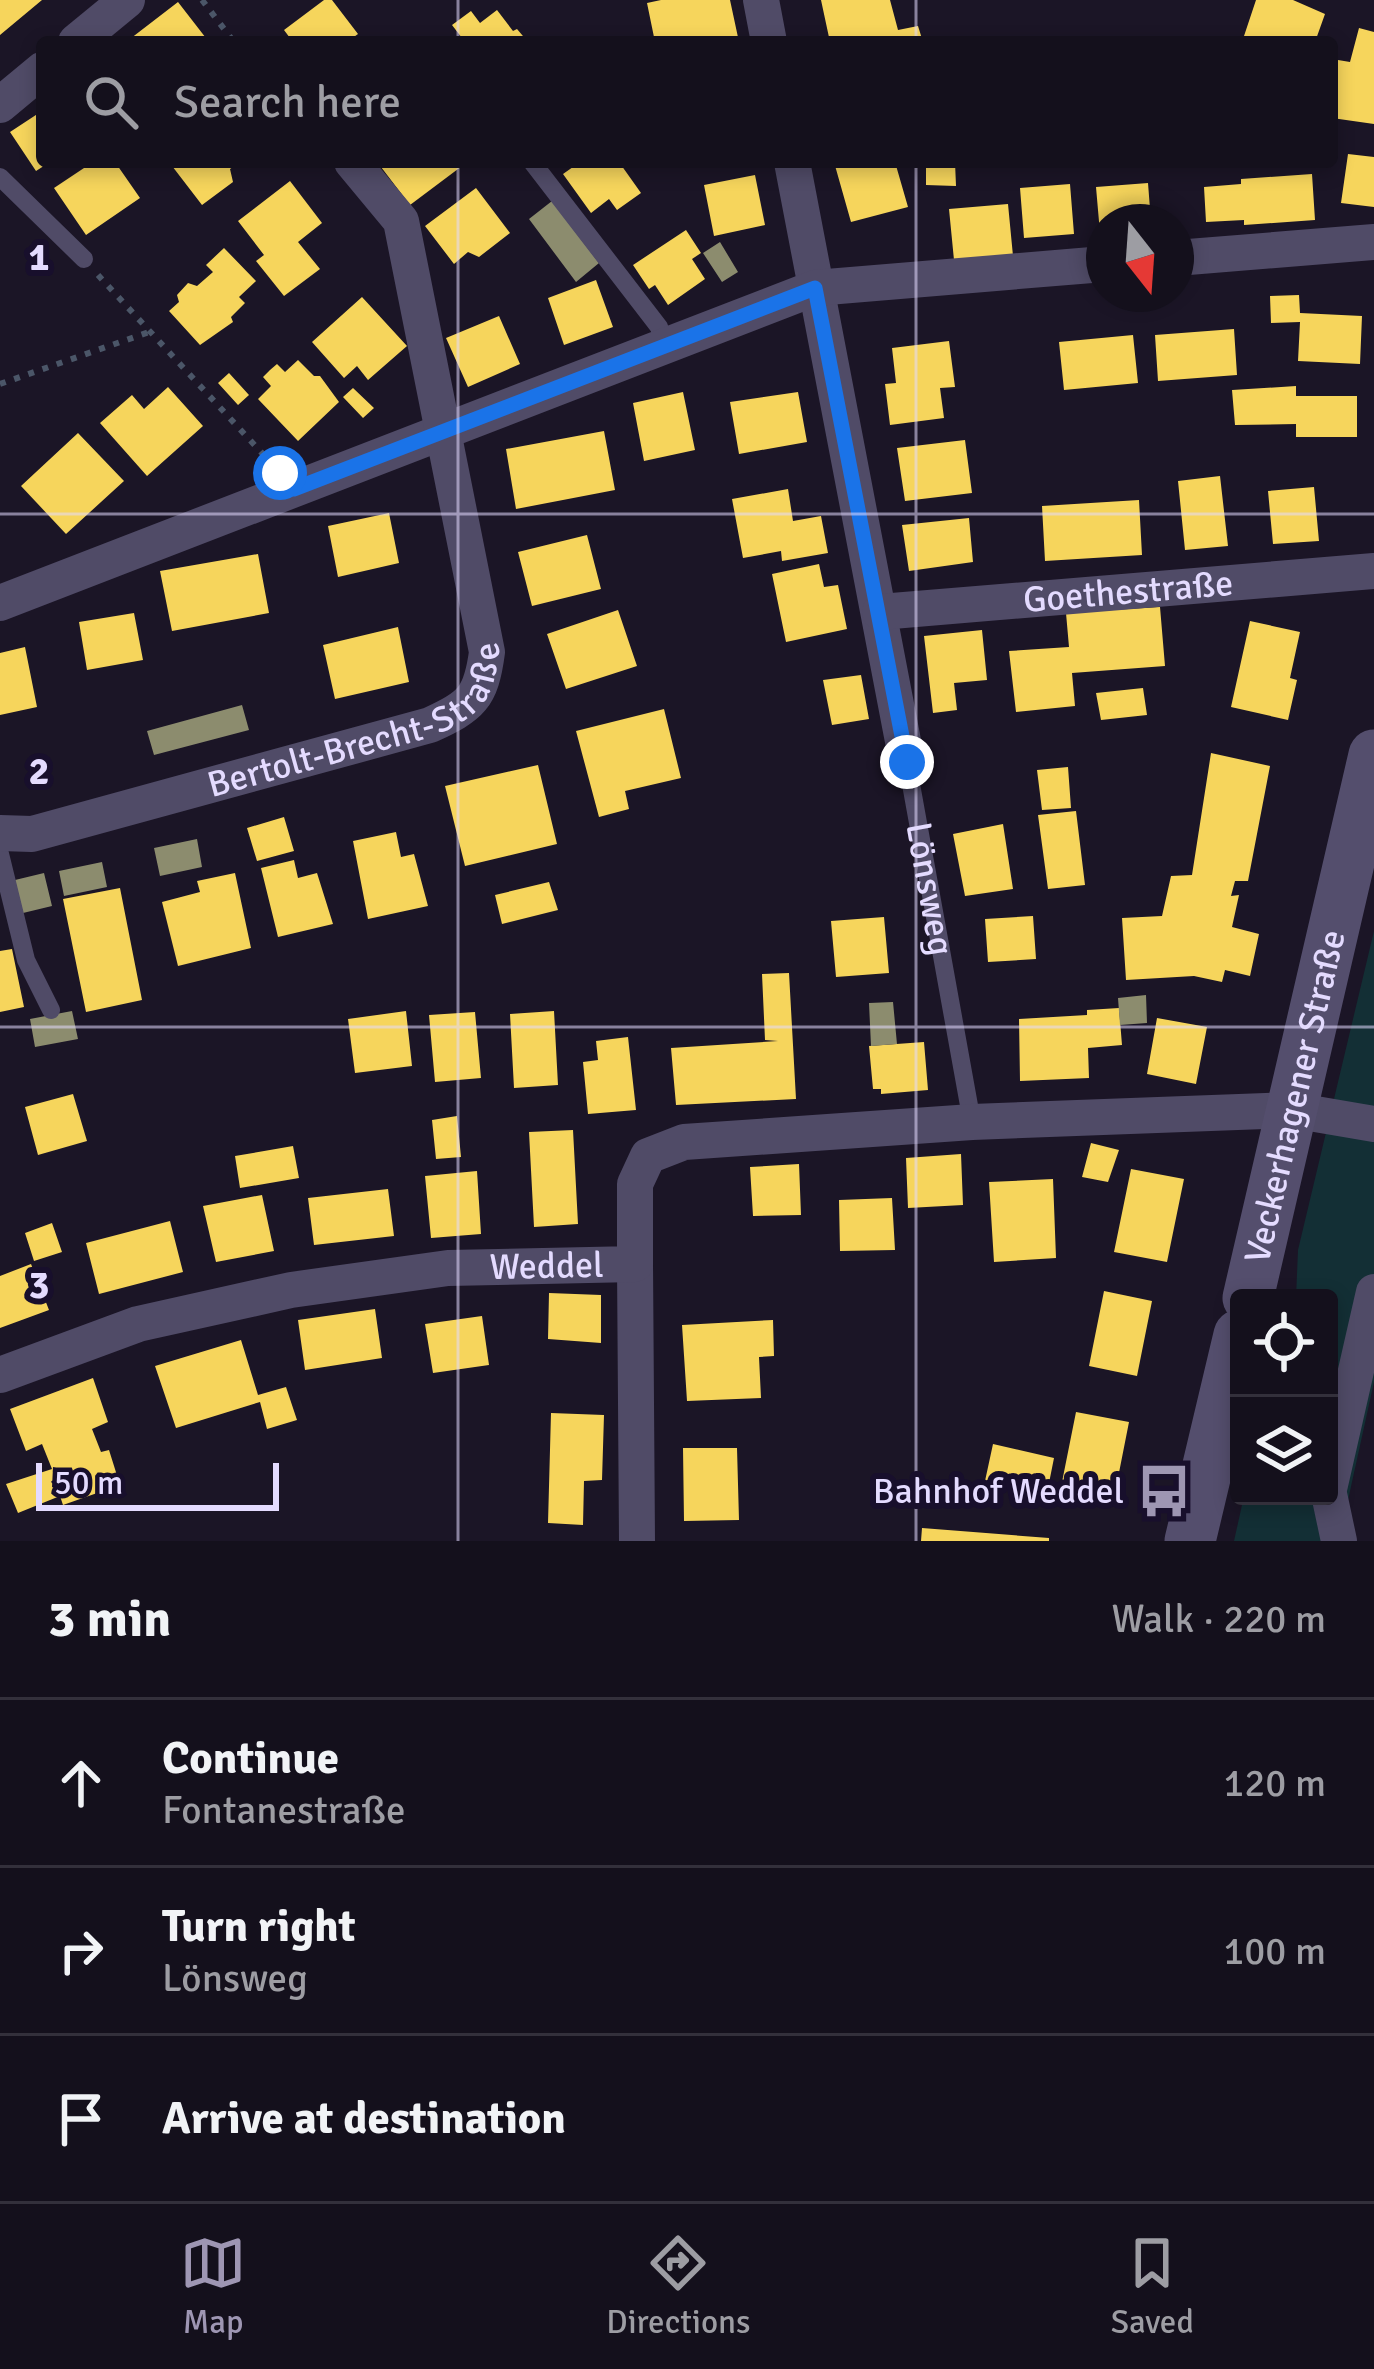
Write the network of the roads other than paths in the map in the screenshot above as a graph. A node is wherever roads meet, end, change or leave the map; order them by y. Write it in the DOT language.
graph roads {
  1 [pos="127,0"];
  2 [pos="761,0"];
  3 [pos="83,36"];
  4 [pos="768,36"];
  5 [pos="36,75"];
  6 [pos="0,105"];
  7 [pos="357,168"];
  8 [pos="537,168"];
  9 [pos="793,168"];
  10 [pos="0,177"];
  11 [pos="1374,242"];
  12 [pos="1194,257"];
  13 [pos="84,259"];
  14 [pos="1086,265"];
  15 [pos="815,288"];
  16 [pos="665,346"];
  17 [pos="442,432"];
  18 [pos="1374,571"];
  19 [pos="0,603"];
  20 [pos="880,612"];
  21 [pos="1374,755"];
  22 [pos="907,762"];
  23 [pos="0,833"];
  24 [pos="0,854"];
  25 [pos="51,1010"];
  26 [pos="1292,1110"];
  27 [pos="972,1122"];
  28 [pos="1374,1124"];
  29 [pos="635,1264"];
  30 [pos="1250,1289"];
  31 [pos="1374,1292"];
  32 [pos="1230,1373"];
  33 [pos="0,1375"];
  34 [pos="1338,1451"];
  35 [pos="1332,1505"];
  36 [pos="637,1541"];
  37 [pos="1190,1541"];
  38 [pos="1340,1541"];
  1 -- 3 [label="street"];
  2 -- 4 [label="street"];
  5 -- 6 [label="street"];
  7 -- 17 [label="street, Bertolt-Brecht-Straße"];
  8 -- 16 [label="lane"];
  9 -- 15 [label="street, Lönsweg"];
  10 -- 13 [label="lane"];
  11 -- 12 [label="street"];
  14 -- 15 [label="street"];
  15 -- 16 [label="street"];
  15 -- 20 [label="street, Lönsweg"];
  16 -- 17 [label="street"];
  17 -- 19 [label="street"];
  17 -- 23 [label="street, Bertolt-Brecht-Straße"];
  18 -- 20 [label="street, Goethestraße"];
  20 -- 22 [label="street, Lönsweg"];
  21 -- 26 [label="street, Veckerhagener Straße"];
  22 -- 27 [label="lane, Lönsweg"];
  24 -- 25 [label="lane"];
  26 -- 27 [label="street, Weddel"];
  26 -- 28 [label="street, Weddel"];
  26 -- 30 [label="street, Veckerhagener Straße"];
  27 -- 29 [label="street, Weddel"];
  29 -- 33 [label="street, Weddel"];
  29 -- 36 [label="street"];
  31 -- 34 [label="street"];
  32 -- 37 [label="street"];
  35 -- 38 [label="street"];
}
